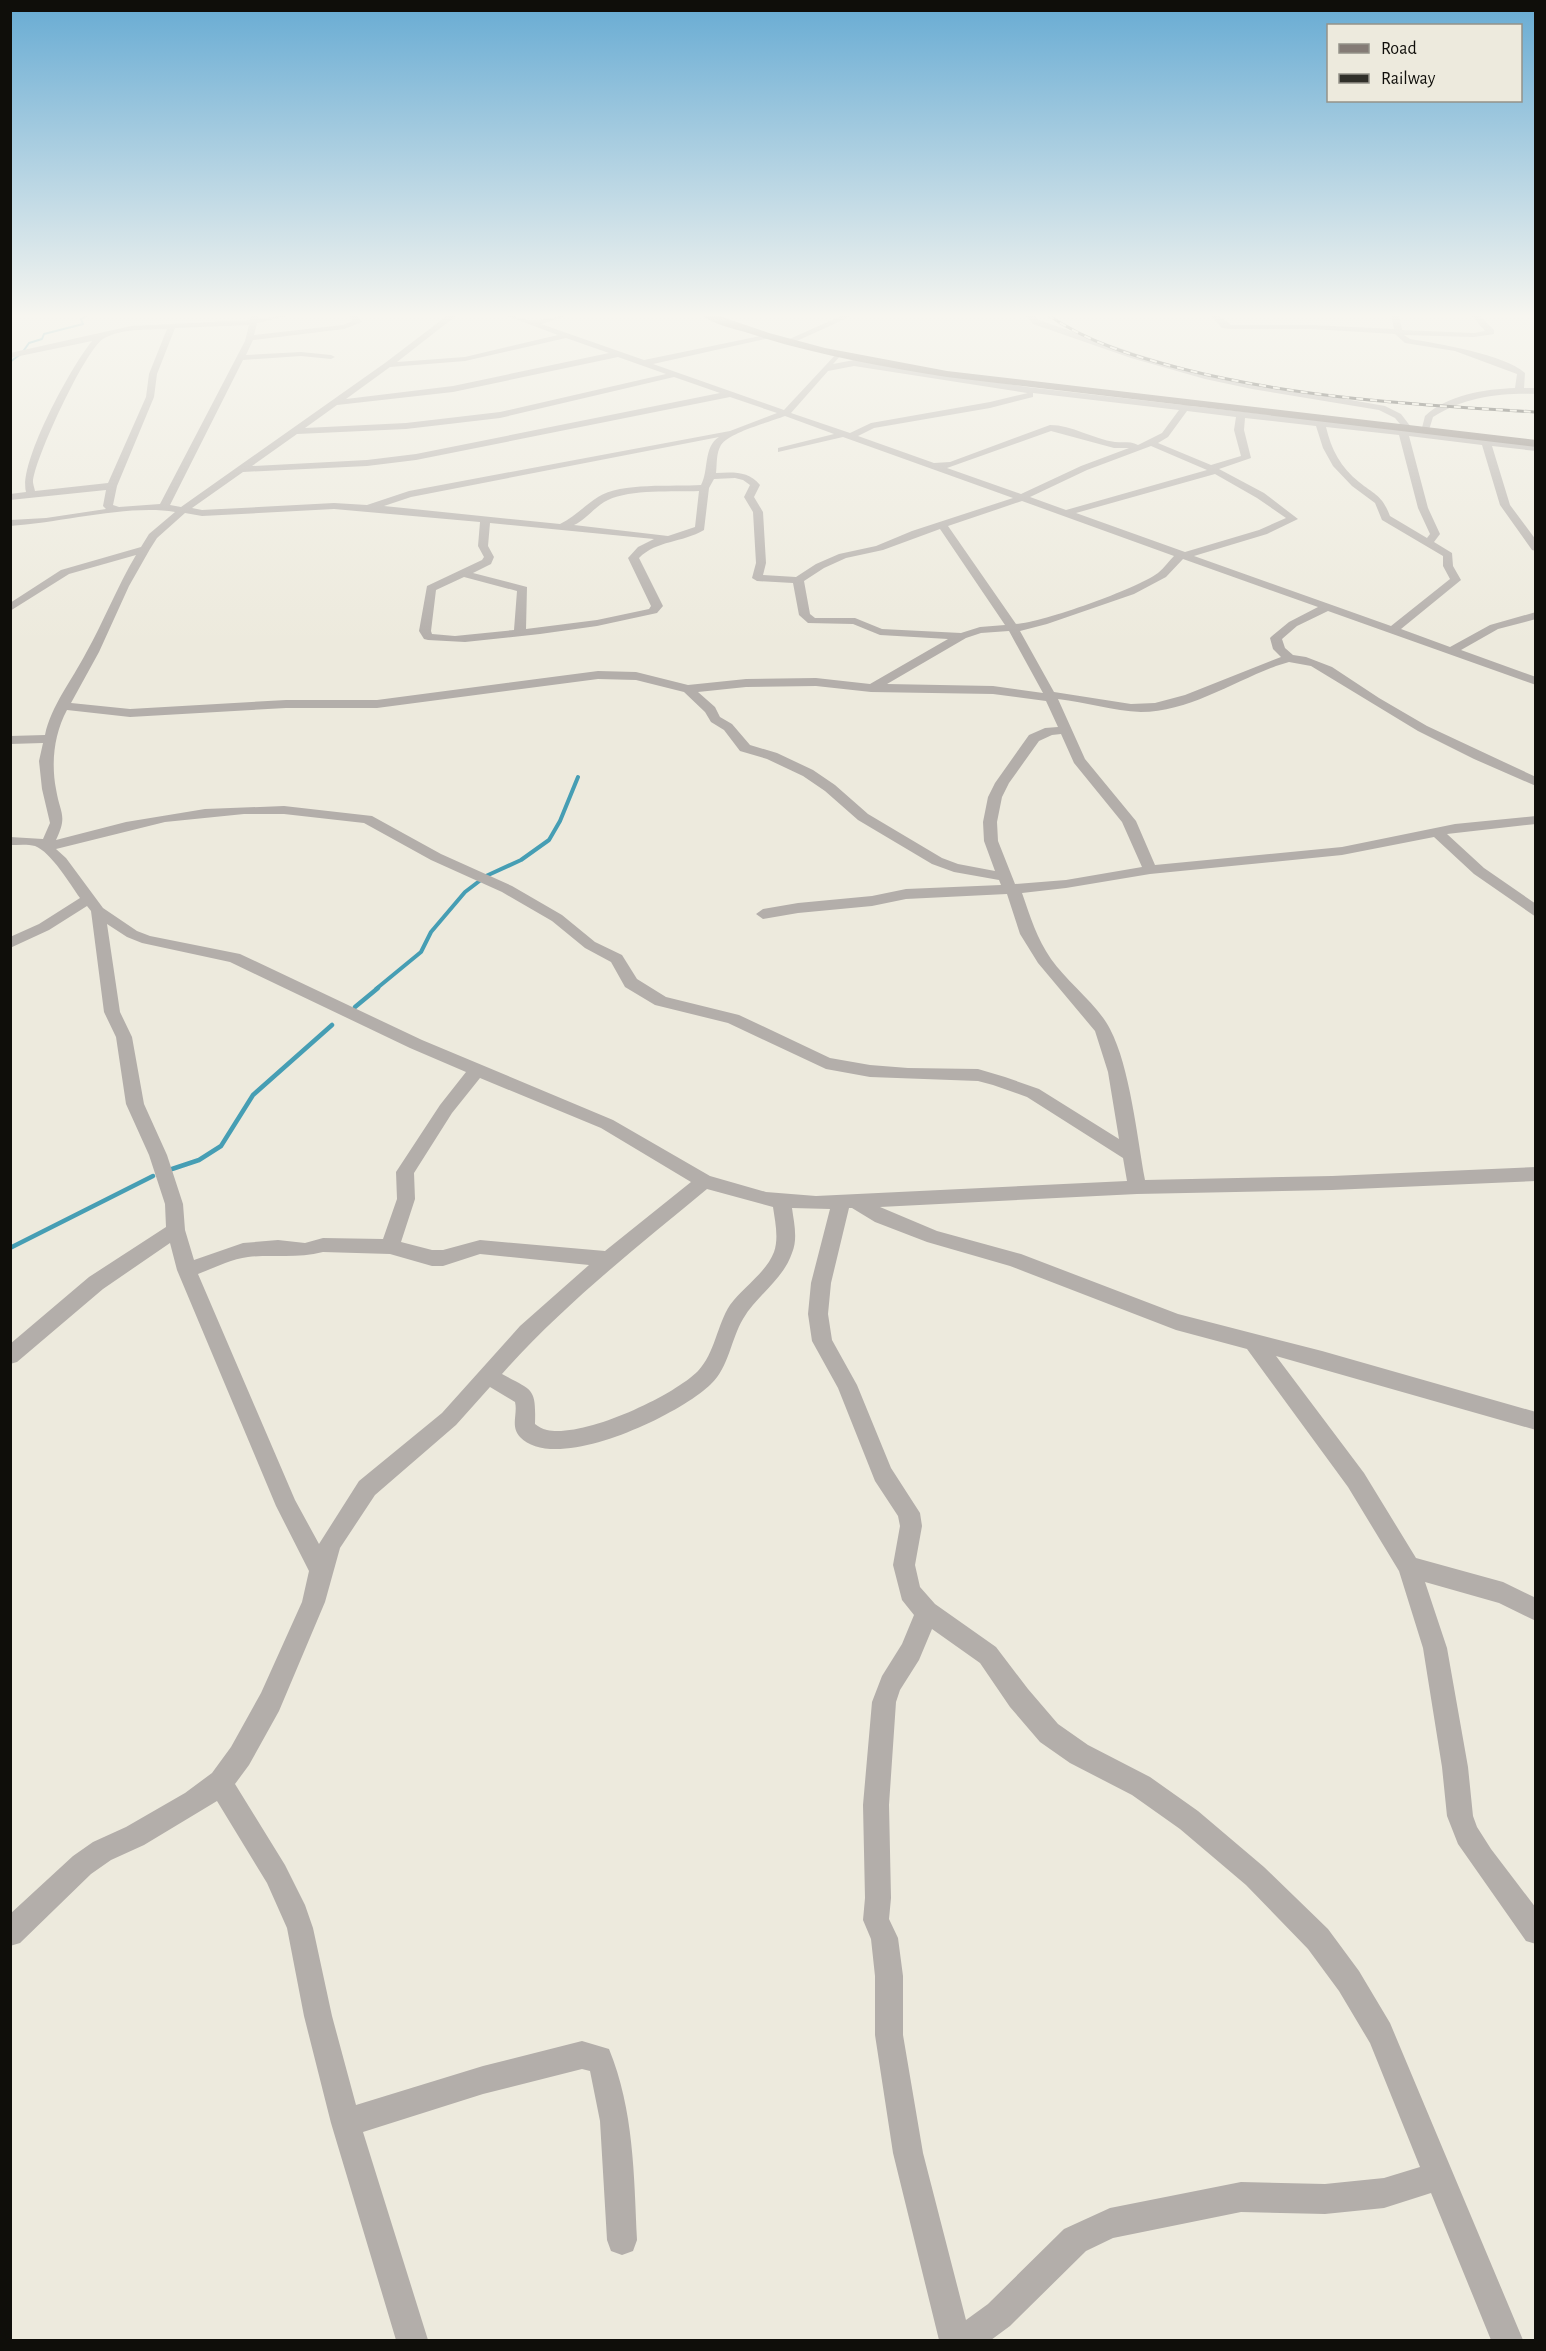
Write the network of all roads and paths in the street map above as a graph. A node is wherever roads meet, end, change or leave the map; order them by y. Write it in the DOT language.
graph roads {
  1 [pos="49,425"];
  2 [pos="138,425"];
  3 [pos="207,425"];
  4 [pos="301,425"];
  5 [pos="417,425"];
  6 [pos="579,425"];
  7 [pos="755,425"];
  8 [pos="819,425"];
  9 [pos="878,425"];
  10 [pos="1172,425"];
  11 [pos="1240,425"];
  12 [pos="1321,425"];
  13 [pos="1346,425"];
  14 [pos="1351,425"];
  15 [pos="1403,425"];
  16 [pos="1427,425"];
  17 [pos="292,431"];
  18 [pos="1406,431"];
  19 [pos="1425,431"];
  20 [pos="735,432"];
  21 [pos="848,435"];
  22 [pos="1486,442"];
  23 [pos="1149,444"];
  24 [pos="1536,444"];
  25 [pos="1536,448"];
  26 [pos="781,450"];
  27 [pos="932,465"];
  28 [pos="243,469"];
  29 [pos="1214,469"];
  30 [pos="711,476"];
  31 [pos="112,486"];
  32 [pos="704,488"];
  33 [pos="31,494"];
  34 [pos="10,497"];
  35 [pos="1021,497"];
  36 [pos="164,507"];
  37 [pos="368,508"];
  38 [pos="118,510"];
  39 [pos="183,510"];
  40 [pos="585,513"];
  41 [pos="1066,513"];
  42 [pos="485,520"];
  43 [pos="10,523"];
  44 [pos="942,525"];
  45 [pos="563,526"];
  46 [pos="594,530"];
  47 [pos="677,538"];
  48 [pos="1428,543"];
  49 [pos="1536,548"];
  50 [pos="145,549"];
  51 [pos="1183,554"];
  52 [pos="465,574"];
  53 [pos="798,580"];
  54 [pos="1328,606"];
  55 [pos="10,608"];
  56 [pos="1536,615"];
  57 [pos="1013,628"];
  58 [pos="1393,630"];
  59 [pos="520,633"];
  60 [pos="962,636"];
  61 [pos="1452,651"];
  62 [pos="1289,658"];
  63 [pos="1536,681"];
  64 [pos="871,688"];
  65 [pos="688,689"];
  66 [pos="1051,697"];
  67 [pos="65,706"];
  68 [pos="1064,730"];
  69 [pos="10,740"];
  70 [pos="49,740"];
  71 [pos="1536,782"];
  72 [pos="1536,820"];
  73 [pos="1437,832"];
  74 [pos="10,841"];
  75 [pos="46,847"];
  76 [pos="1150,870"];
  77 [pos="1009,885"];
  78 [pos="94,904"];
  79 [pos="1536,912"];
  80 [pos="763,914"];
  81 [pos="10,943"];
  82 [pos="478,1069"];
  83 [pos="1132,1155"];
  84 [pos="1536,1174"];
  85 [pos="704,1181"];
  86 [pos="1137,1187"];
  87 [pos="782,1202"];
  88 [pos="848,1202"];
  89 [pos="177,1230"];
  90 [pos="390,1247"];
  91 [pos="610,1259"];
  92 [pos="187,1270"];
  93 [pos="1255,1344"];
  94 [pos="10,1356"];
  95 [pos="488,1376"];
  96 [pos="1536,1421"];
  97 [pos="1408,1567"];
  98 [pos="321,1570"];
  99 [pos="1536,1610"];
  100 [pos="927,1612"];
  101 [pos="220,1782"];
  102 [pos="1536,1930"];
  103 [pos="10,1933"];
  104 [pos="346,2123"];
  105 [pos="1439,2176"];
  106 [pos="622,2240"];
  107 [pos="412,2340"];
  108 [pos="955,2340"];
  109 [pos="966,2340"];
  110 [pos="1508,2340"];
  1 -- 33 [label="street"];
  2 -- 31 [label="street"];
  3 -- 36 [label="street"];
  4 -- 17 [label="street"];
  5 -- 17 [label="street"];
  6 -- 28 [label="street"];
  7 -- 20 [label="street"];
  8 -- 21 [label="street"];
  9 -- 21 [label="street"];
  10 -- 23 [label="street"];
  11 -- 29 [label="street"];
  12 -- 48 [label="street"];
  13 -- 18 [label="street"];
  14 -- 18 [label="main road"];
  15 -- 18 [label="street"];
  16 -- 19 [label="street"];
  17 -- 28 [label="street"];
  18 -- 19 [label="main road"];
  18 -- 22 [label="street"];
  18 -- 48 [label="street"];
  19 -- 24 [label="main road"];
  20 -- 30 [label="street"];
  20 -- 37 [label="street"];
  21 -- 26 [label="street"];
  21 -- 27 [label="street"];
  22 -- 25 [label="street"];
  22 -- 49 [label="street"];
  23 -- 27 [label="street"];
  23 -- 29 [label="street"];
  23 -- 35 [label="street"];
  27 -- 35 [label="street"];
  28 -- 39 [label="street"];
  29 -- 41 [label="street"];
  29 -- 51 [label="street"];
  30 -- 32 [label="street"];
  30 -- 53 [label="street"];
  31 -- 33 [label="street"];
  31 -- 38 [label="street"];
  32 -- 40 [label="street"];
  32 -- 47 [label="street"];
  33 -- 34 [label="street"];
  35 -- 41 [label="street"];
  35 -- 44 [label="street"];
  36 -- 38 [label="street"];
  36 -- 39 [label="street"];
  37 -- 39 [label="street"];
  37 -- 42 [label="street"];
  38 -- 43 [label="street"];
  39 -- 50 [label="street"];
  40 -- 45 [label="street"];
  40 -- 46 [label="street"];
  41 -- 51 [label="street"];
  42 -- 45 [label="street"];
  42 -- 52 [label="street"];
  44 -- 53 [label="street"];
  44 -- 57 [label="street"];
  45 -- 46 [label="street"];
  46 -- 47 [label="street"];
  47 -- 59 [label="street"];
  48 -- 58 [label="street"];
  50 -- 55 [label="street"];
  50 -- 67 [label="street"];
  51 -- 54 [label="street"];
  51 -- 57 [label="street"];
  52 -- 59 [label="street"];
  52 -- 59 [label="street"];
  53 -- 60 [label="street"];
  54 -- 58 [label="street"];
  54 -- 62 [label="street"];
  56 -- 61 [label="street"];
  57 -- 60 [label="street"];
  57 -- 66 [label="street"];
  58 -- 61 [label="street"];
  60 -- 64 [label="street"];
  61 -- 63 [label="street"];
  62 -- 66 [label="street"];
  62 -- 71 [label="street"];
  64 -- 65 [label="street"];
  64 -- 66 [label="street"];
  65 -- 67 [label="street"];
  65 -- 77 [label="street"];
  66 -- 68 [label="street"];
  67 -- 70 [label="street"];
  68 -- 76 [label="street"];
  68 -- 77 [label="street"];
  69 -- 70 [label="street"];
  70 -- 75 [label="street"];
  72 -- 73 [label="street"];
  73 -- 76 [label="street"];
  73 -- 79 [label="street"];
  74 -- 75 [label="street"];
  75 -- 78 [label="street"];
  75 -- 83 [label="street"];
  76 -- 77 [label="street"];
  77 -- 80 [label="street"];
  77 -- 83 [label="street"];
  78 -- 81 [label="street"];
  78 -- 82 [label="street"];
  78 -- 89 [label="street"];
  82 -- 85 [label="street"];
  82 -- 90 [label="street"];
  83 -- 86 [label="street"];
  84 -- 86 [label="street"];
  85 -- 87 [label="street"];
  85 -- 91 [label="street"];
  86 -- 88 [label="street"];
  87 -- 88 [label="street"];
  87 -- 95 [label="street"];
  88 -- 93 [label="street"];
  88 -- 100 [label="street"];
  89 -- 92 [label="street"];
  89 -- 94 [label="street"];
  90 -- 91 [label="street"];
  90 -- 92 [label="street"];
  91 -- 95 [label="street"];
  92 -- 98 [label="street"];
  93 -- 96 [label="street"];
  93 -- 97 [label="street"];
  95 -- 98 [label="street"];
  97 -- 99 [label="street"];
  97 -- 102 [label="street"];
  98 -- 101 [label="street"];
  100 -- 105 [label="street"];
  100 -- 108 [label="street"];
  101 -- 103 [label="street"];
  101 -- 104 [label="street"];
  104 -- 106 [label="street"];
  104 -- 107 [label="street"];
  105 -- 109 [label="street"];
  105 -- 110 [label="street"];
}
